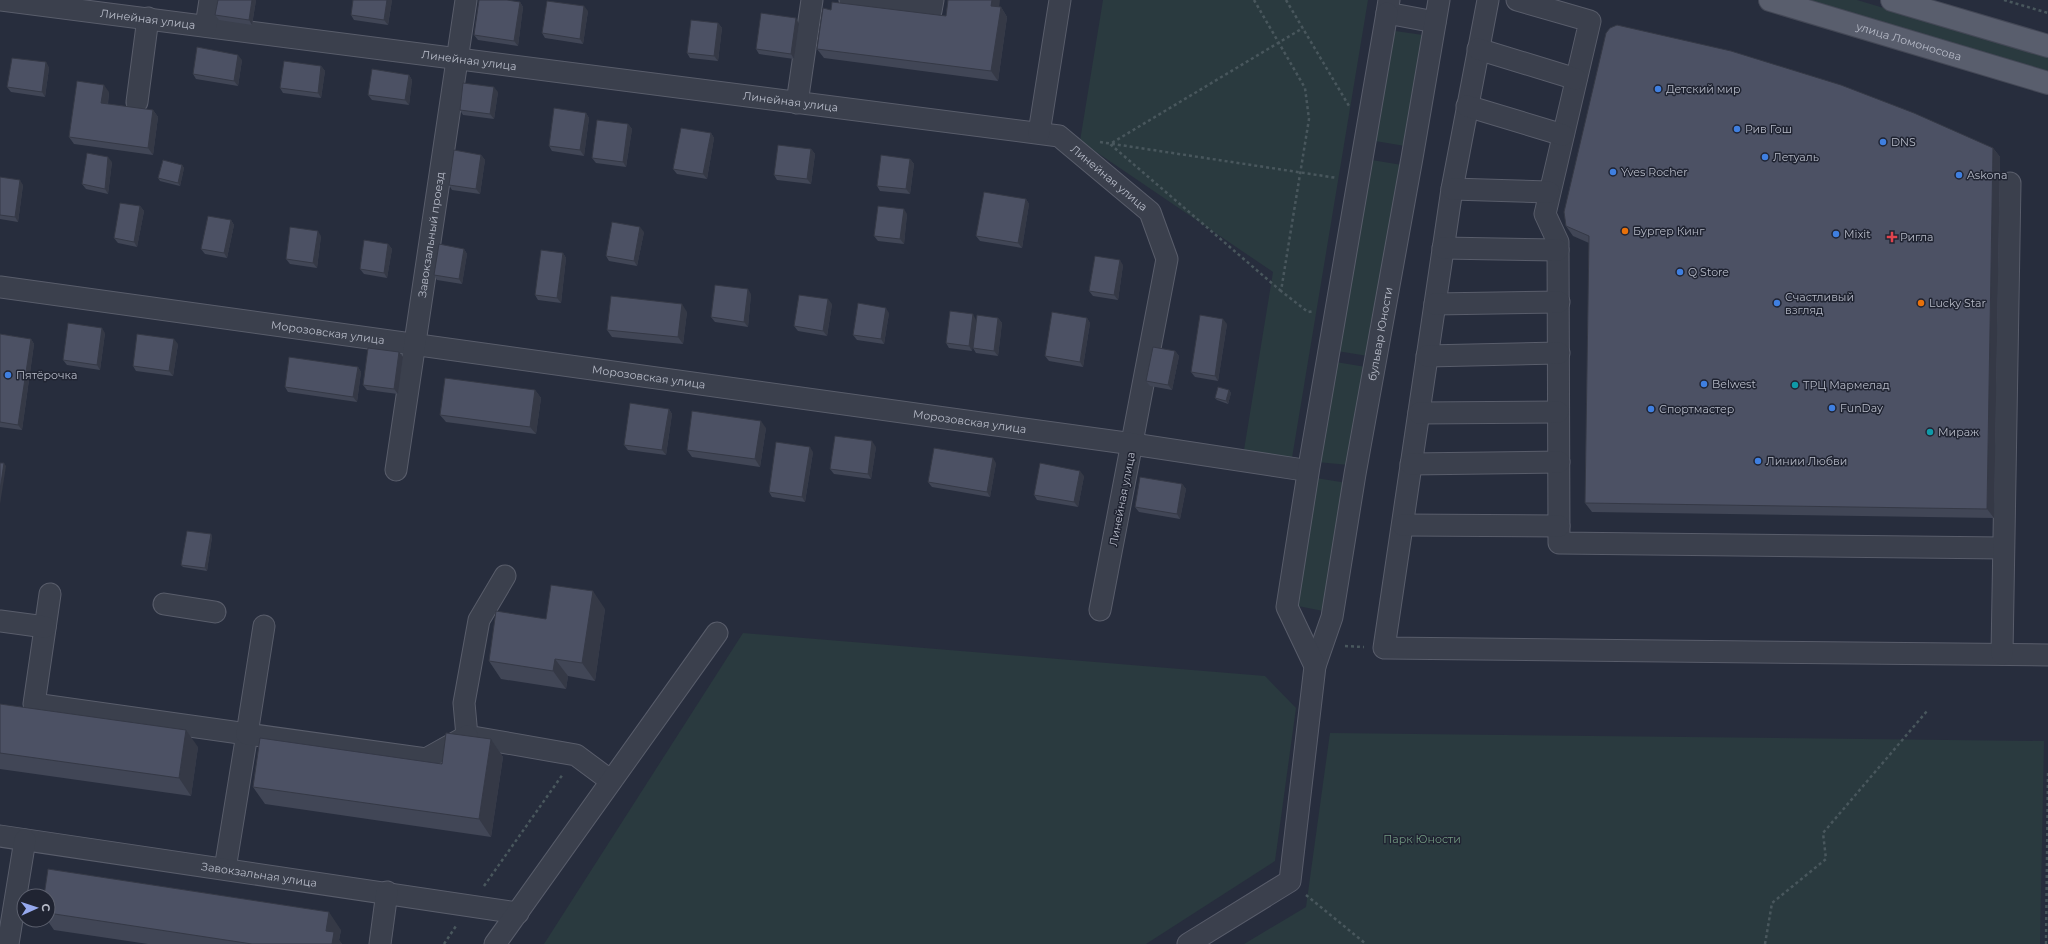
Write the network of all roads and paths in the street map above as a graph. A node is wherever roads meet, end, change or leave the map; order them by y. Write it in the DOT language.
graph roads {
  1 [pos="0,0"];
  2 [pos="210,0"];
  3 [pos="466,0"];
  4 [pos="812,0"];
  5 [pos="850,0"];
  6 [pos="933,0"];
  7 [pos="1060,0"];
  8 [pos="1254,0"];
  9 [pos="1286,0"];
  10 [pos="1439,0"];
  11 [pos="1488,0"];
  12 [pos="1517,0"];
  13 [pos="1770,0"];
  14 [pos="1892,0"];
  15 [pos="2004,0"];
  16 [pos="1388,6"];
  17 [pos="2048,13"];
  18 [pos="148,18"];
  19 [pos="1435,22"];
  20 [pos="206,26"];
  21 [pos="1303,28"];
  22 [pos="1279,43"];
  23 [pos="2048,46"];
  24 [pos="1478,50"];
  25 [pos="456,60"];
  26 [pos="1576,79"];
  27 [pos="2048,83"];
  28 [pos="137,102"];
  29 [pos="797,103"];
  30 [pos="1467,106"];
  31 [pos="1039,133"];
  32 [pos="1367,136"];
  33 [pos="1562,136"];
  34 [pos="1096,142"];
  35 [pos="1110,144"];
  36 [pos="1300,172"];
  37 [pos="1359,181"];
  38 [pos="2010,183"];
  39 [pos="1452,189"];
  40 [pos="1550,192"];
  41 [pos="1443,248"];
  42 [pos="1558,250"];
  43 [pos="0,288"];
  44 [pos="1281,291"];
  45 [pos="1558,302"];
  46 [pos="1435,304"];
  47 [pos="1337,306"];
  48 [pos="414,345"];
  49 [pos="1559,353"];
  50 [pos="1427,356"];
  51 [pos="1558,412"];
  52 [pos="1419,413"];
  53 [pos="1133,444"];
  54 [pos="1559,462"];
  55 [pos="1412,464"];
  56 [pos="1297,469"];
  57 [pos="396,470"];
  58 [pos="1403,525"];
  59 [pos="1559,526"];
  60 [pos="2003,548"];
  61 [pos="505,576"];
  62 [pos="50,594"];
  63 [pos="164,604"];
  64 [pos="1100,610"];
  65 [pos="215,612"];
  66 [pos="0,621"];
  67 [pos="264,626"];
  68 [pos="45,627"];
  69 [pos="717,633"];
  70 [pos="1342,646"];
  71 [pos="1384,648"];
  72 [pos="2002,654"];
  73 [pos="2048,655"];
  74 [pos="1315,666"];
  75 [pos="1927,712"];
  76 [pos="247,734"];
  77 [pos="467,736"];
  78 [pos="576,755"];
  79 [pos="2048,772"];
  80 [pos="611,781"];
  81 [pos="0,836"];
  82 [pos="25,840"];
  83 [pos="225,869"];
  84 [pos="1290,881"];
  85 [pos="387,892"];
  86 [pos="471,905"];
  87 [pos="518,912"];
  88 [pos="8,944"];
  89 [pos="380,944"];
  90 [pos="444,944"];
  91 [pos="495,944"];
  92 [pos="1188,944"];
  93 [pos="1366,944"];
  94 [pos="1765,944"];
  95 [pos="2046,944"];
  1 -- 18 [label="street, Линейная улица"];
  2 -- 20 [label="street"];
  3 -- 25 [label="street, Завокзальный проезд"];
  4 -- 29 [label="street"];
  5 -- 6 [label="street"];
  7 -- 31 [label="street"];
  8 -- 22 [label="path"];
  9 -- 21 [label="path"];
  10 -- 19 [label="street, бульвар Юности"];
  11 -- 24 [label="street"];
  12 -- 26 [label="street"];
  13 -- 27 [label="main road, улица Ломоносова"];
  14 -- 23 [label="main road"];
  15 -- 17 [label="path"];
  16 -- 19 [label="street"];
  16 -- 32 [label="street"];
  18 -- 20 [label="street, Линейная улица"];
  18 -- 28 [label="street"];
  19 -- 74 [label="street, бульвар Юности"];
  20 -- 25 [label="street, Линейная улица"];
  21 -- 22 [label="path"];
  21 -- 32 [label="path"];
  22 -- 35 [label="path"];
  22 -- 36 [label="path"];
  24 -- 26 [label="street"];
  24 -- 30 [label="street"];
  25 -- 29 [label="street, Линейная улица"];
  25 -- 48 [label="street, Завокзальный проезд"];
  26 -- 33 [label="street"];
  29 -- 31 [label="street, Линейная улица"];
  30 -- 33 [label="street"];
  30 -- 39 [label="street"];
  31 -- 53 [label="street, Линейная улица"];
  32 -- 37 [label="street"];
  33 -- 40 [label="street"];
  34 -- 35 [label="path"];
  35 -- 36 [label="path"];
  35 -- 44 [label="path"];
  36 -- 37 [label="path"];
  36 -- 44 [label="path"];
  37 -- 47 [label="street"];
  38 -- 60 [label="street"];
  39 -- 40 [label="street"];
  39 -- 41 [label="street"];
  40 -- 42 [label="street"];
  41 -- 42 [label="street"];
  41 -- 46 [label="street"];
  42 -- 45 [label="street"];
  43 -- 48 [label="street, Морозовская улица"];
  44 -- 47 [label="path"];
  45 -- 46 [label="street"];
  45 -- 49 [label="street"];
  46 -- 50 [label="street"];
  47 -- 74 [label="street"];
  48 -- 53 [label="street, Морозовская улица"];
  48 -- 57 [label="street, Завокзальный проезд"];
  49 -- 50 [label="street"];
  49 -- 51 [label="street"];
  50 -- 52 [label="street"];
  51 -- 52 [label="street"];
  51 -- 54 [label="street"];
  52 -- 55 [label="street"];
  53 -- 56 [label="street, Морозовская улица"];
  53 -- 64 [label="street, Линейная улица"];
  54 -- 55 [label="street"];
  54 -- 59 [label="street"];
  55 -- 58 [label="street"];
  58 -- 59 [label="street"];
  58 -- 71 [label="street"];
  59 -- 60 [label="street"];
  60 -- 72 [label="street"];
  61 -- 77 [label="street"];
  62 -- 68 [label="street"];
  63 -- 65 [label="street"];
  66 -- 68 [label="street"];
  67 -- 76 [label="street"];
  68 -- 76 [label="street"];
  69 -- 80 [label="street"];
  70 -- 71 [label="path"];
  71 -- 72 [label="street"];
  72 -- 73 [label="street"];
  74 -- 84 [label="street, бульвар Юности"];
  75 -- 94 [label="path"];
  76 -- 77 [label="street"];
  76 -- 83 [label="street"];
  77 -- 78 [label="street"];
  78 -- 80 [label="street"];
  78 -- 86 [label="path"];
  79 -- 95 [label="path"];
  80 -- 87 [label="street"];
  81 -- 82 [label="street, Завокзальная улица"];
  82 -- 83 [label="street, Завокзальная улица"];
  82 -- 88 [label="street"];
  83 -- 85 [label="street, Завокзальная улица"];
  84 -- 92 [label="street"];
  84 -- 93 [label="path"];
  85 -- 86 [label="street, Завокзальная улица"];
  85 -- 89 [label="street"];
  86 -- 87 [label="street, Завокзальная улица"];
  86 -- 90 [label="path"];
  87 -- 91 [label="street"];
}
